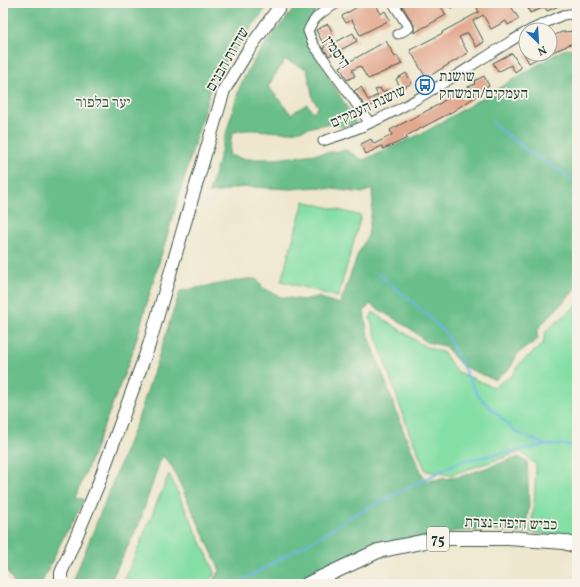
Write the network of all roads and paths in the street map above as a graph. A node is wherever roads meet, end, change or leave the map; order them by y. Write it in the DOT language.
graph roads {
  1 [pos="282,3"];
  2 [pos="338,3"];
  3 [pos="393,3"];
  4 [pos="577,13"];
  5 [pos="548,22"];
  6 [pos="398,34"];
  7 [pos="518,37"];
  8 [pos="370,123"];
  9 [pos="323,141"];
  10 [pos="577,546"];
  11 [pos="61,584"];
  12 [pos="308,584"];
  1 -- 11 [label="main road, שדרות הבנים"];
  2 -- 8 [label="street, היסמין"];
  3 -- 6 [label="street"];
  4 -- 5 [label="street"];
  7 -- 8 [label="street, שושנת העמקים"];
  8 -- 9 [label="street, שושנת העמקים"];
  10 -- 12 [label="highway, כביש חיפה-נצרת / 75"];
}
